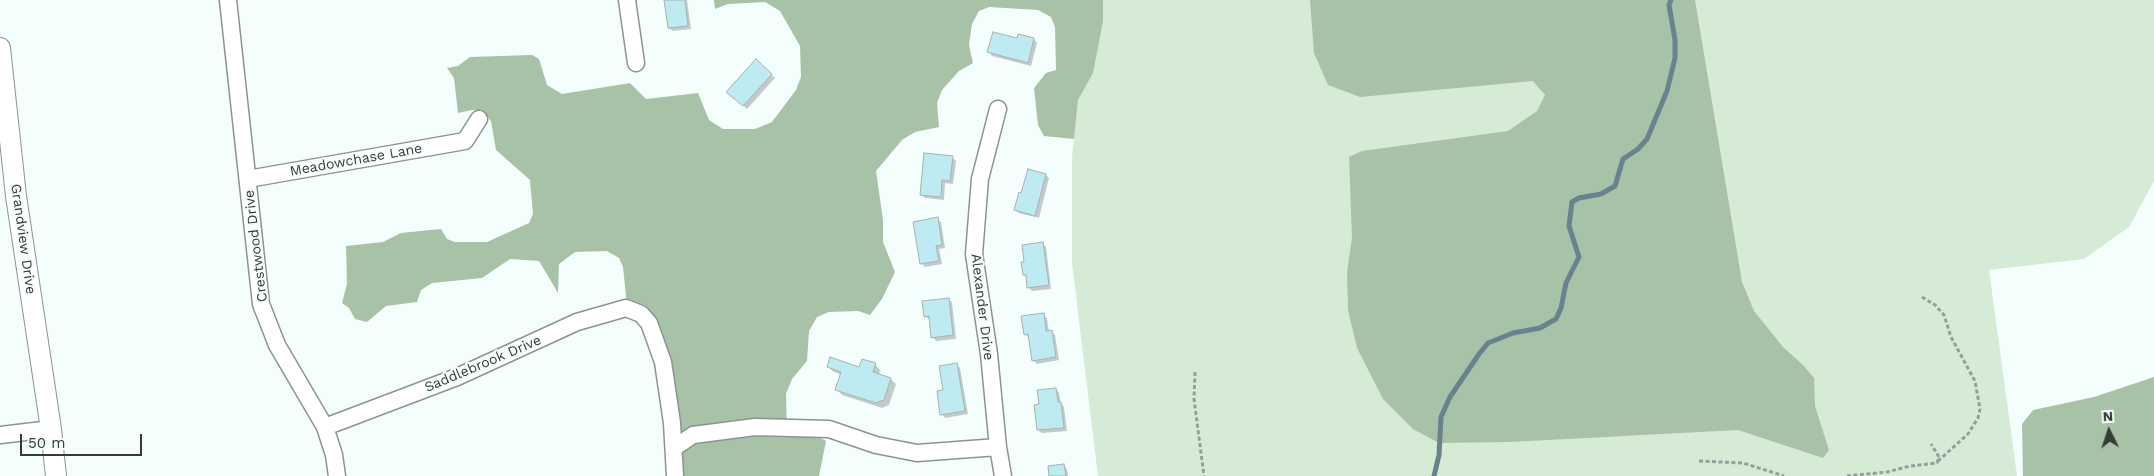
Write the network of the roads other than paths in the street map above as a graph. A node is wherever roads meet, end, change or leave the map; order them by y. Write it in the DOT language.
graph roads {
  1 [pos="228,0"];
  2 [pos="235,0"];
  3 [pos="627,0"];
  4 [pos="0,48"];
  5 [pos="636,63"];
  6 [pos="998,109"];
  7 [pos="479,119"];
  8 [pos="248,179"];
  9 [pos="324,427"];
  10 [pos="51,429"];
  11 [pos="0,435"];
  12 [pos="998,447"];
  13 [pos="674,448"];
  14 [pos="56,476"];
  15 [pos="336,476"];
  16 [pos="675,476"];
  17 [pos="1003,476"];
  1 -- 2 [label="street"];
  1 -- 8 [label="street, Crestwood Drive"];
  3 -- 5 [label="street"];
  4 -- 10 [label="street, Grandview Drive"];
  6 -- 12 [label="street, Alexander Drive"];
  7 -- 8 [label="street, Meadowchase Lane"];
  8 -- 9 [label="street, Crestwood Drive"];
  9 -- 13 [label="street, Saddlebrook Drive"];
  9 -- 15 [label="street, Crestwood Drive"];
  10 -- 11 [label="street"];
  10 -- 14 [label="street, Grandview Drive"];
  12 -- 13 [label="street"];
  12 -- 17 [label="street, Alexander Drive"];
  13 -- 16 [label="street"];
}
